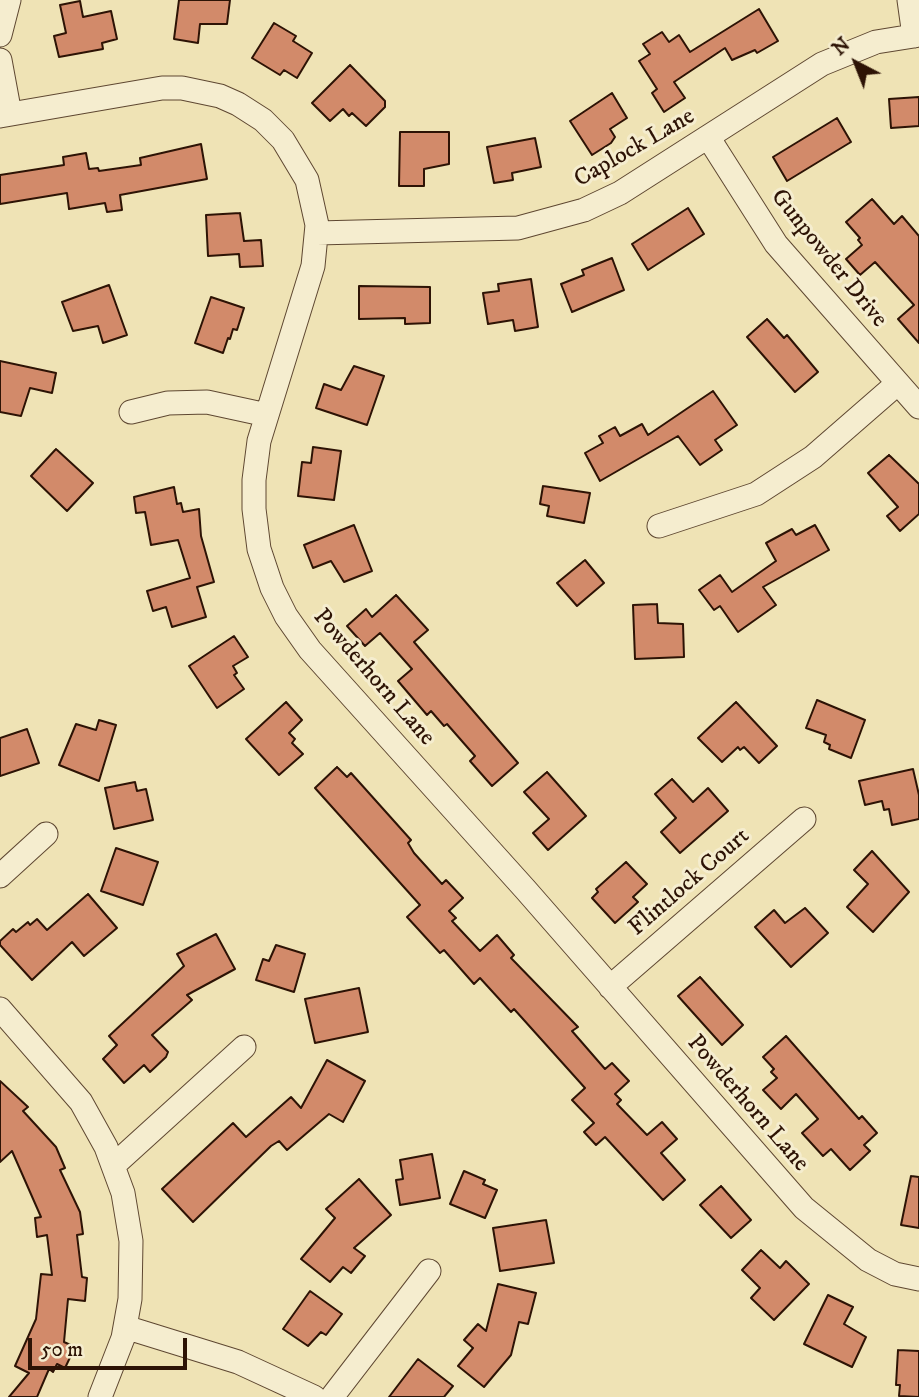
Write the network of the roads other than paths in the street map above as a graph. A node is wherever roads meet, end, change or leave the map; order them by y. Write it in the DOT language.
graph roads {
  1 [pos="9,0"];
  2 [pos="909,0"];
  3 [pos="0,35"];
  4 [pos="917,35"];
  5 [pos="0,60"];
  6 [pos="5,115"];
  7 [pos="708,137"];
  8 [pos="317,233"];
  9 [pos="898,383"];
  10 [pos="919,407"];
  11 [pos="131,412"];
  12 [pos="267,415"];
  13 [pos="659,526"];
  14 [pos="804,819"];
  15 [pos="46,834"];
  16 [pos="0,876"];
  17 [pos="610,987"];
  18 [pos="0,1009"];
  19 [pos="244,1047"];
  20 [pos="114,1165"];
  21 [pos="429,1271"];
  22 [pos="919,1279"];
  23 [pos="125,1328"];
  24 [pos="100,1397"];
  25 [pos="314,1397"];
  26 [pos="332,1397"];
  1 -- 3 [label="street"];
  2 -- 4 [label="street"];
  4 -- 7 [label="street, Caplock Lane"];
  5 -- 6 [label="street"];
  6 -- 8 [label="street, Powderhorn Lane"];
  7 -- 8 [label="street, Caplock Lane"];
  7 -- 9 [label="street, Gunpowder Drive"];
  8 -- 12 [label="street, Powderhorn Lane"];
  9 -- 10 [label="street, Gunpowder Drive"];
  9 -- 13 [label="street"];
  11 -- 12 [label="street"];
  12 -- 17 [label="street, Powderhorn Lane"];
  14 -- 17 [label="street, Flintlock Court"];
  15 -- 16 [label="street"];
  17 -- 22 [label="street, Powderhorn Lane"];
  18 -- 20 [label="street"];
  19 -- 20 [label="street"];
  20 -- 23 [label="street"];
  21 -- 26 [label="street"];
  23 -- 24 [label="street"];
  23 -- 25 [label="street"];
}
